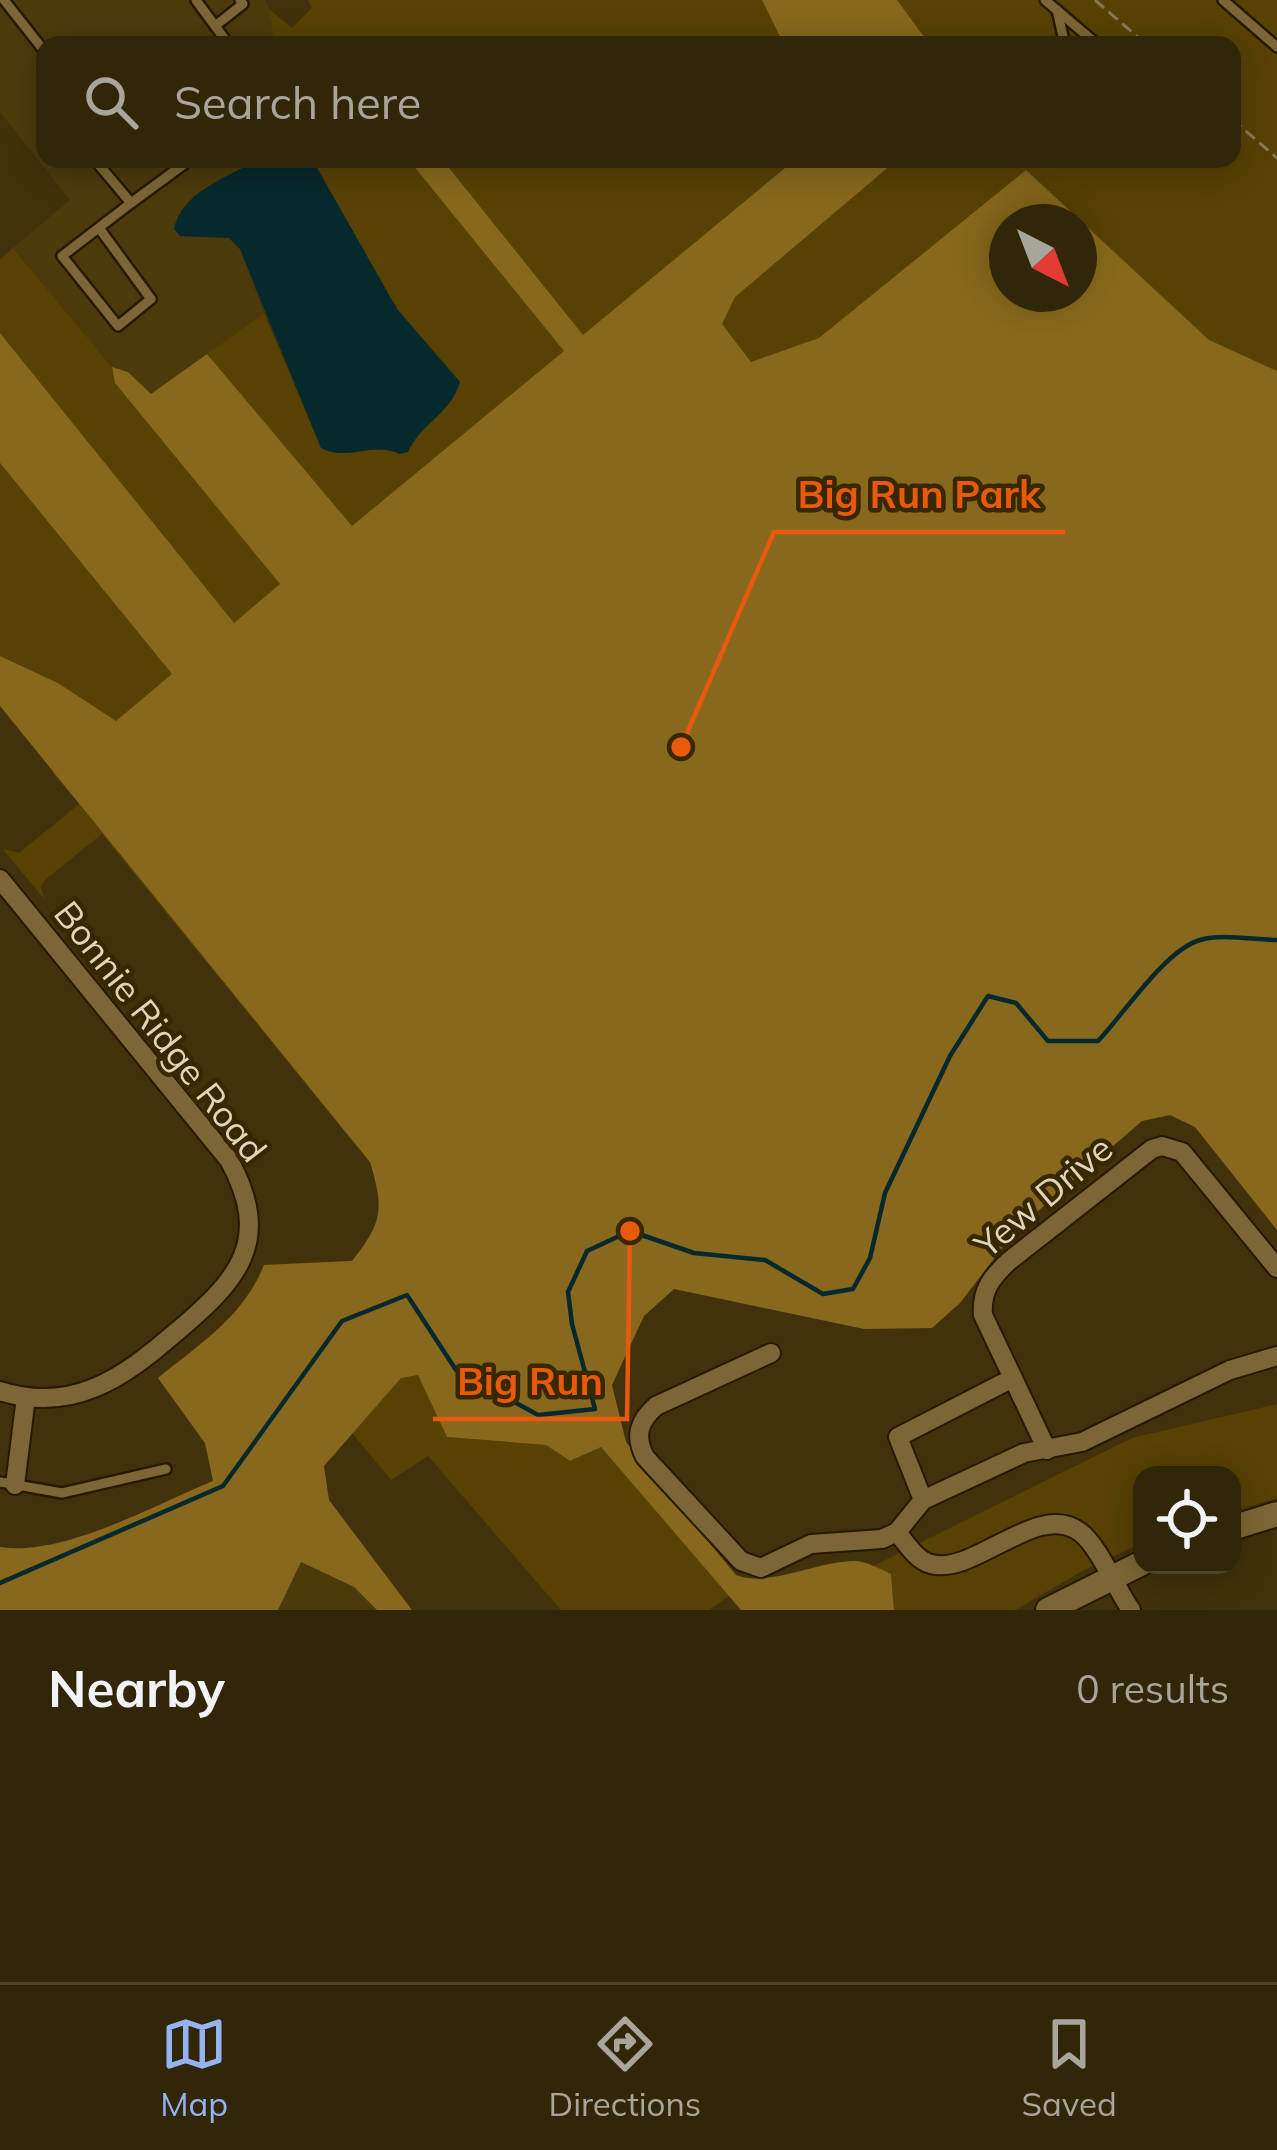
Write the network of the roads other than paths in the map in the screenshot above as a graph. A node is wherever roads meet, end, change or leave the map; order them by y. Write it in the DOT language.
graph roads {
  1 [pos="4,0"];
  2 [pos="196,0"];
  3 [pos="240,0"];
  4 [pos="1045,0"];
  5 [pos="1223,0"];
  6 [pos="1057,10"];
  7 [pos="215,26"];
  8 [pos="222,36"];
  9 [pos="1063,36"];
  10 [pos="1087,36"];
  11 [pos="36,41"];
  12 [pos="1277,47"];
  13 [pos="102,168"];
  14 [pos="178,168"];
  15 [pos="131,203"];
  16 [pos="99,228"];
  17 [pos="2,885"];
  18 [pos="1277,1268"];
  19 [pos="771,1353"];
  20 [pos="1277,1356"];
  21 [pos="1013,1378"];
  22 [pos="0,1391"];
  23 [pos="26,1397"];
  24 [pos="1047,1450"];
  25 [pos="166,1469"];
  26 [pos="8,1484"];
  27 [pos="923,1500"];
  28 [pos="1277,1514"];
  29 [pos="1241,1525"];
  30 [pos="897,1532"];
  31 [pos="1133,1566"];
  32 [pos="1109,1577"];
  33 [pos="1048,1610"];
  34 [pos="1131,1610"];
  1 -- 11 [label="lane"];
  2 -- 7 [label="lane"];
  3 -- 7 [label="lane"];
  4 -- 6 [label="lane"];
  5 -- 12 [label="lane"];
  6 -- 9 [label="lane"];
  6 -- 10 [label="lane"];
  7 -- 8 [label="lane"];
  13 -- 15 [label="lane"];
  14 -- 15 [label="lane"];
  15 -- 16 [label="lane"];
  16 -- 16 [label="lane"];
  17 -- 23 [label="street, Bonnie Ridge Road"];
  18 -- 21 [label="street, Yew Drive"];
  19 -- 30 [label="street"];
  20 -- 24 [label="street"];
  21 -- 24 [label="street, Yew Drive"];
  21 -- 27 [label="street"];
  22 -- 23 [label="street"];
  23 -- 26 [label="street"];
  24 -- 27 [label="street"];
  25 -- 26 [label="lane"];
  27 -- 30 [label="street"];
  28 -- 29 [label="main road"];
  30 -- 32 [label="street"];
  31 -- 32 [label="main road"];
  32 -- 33 [label="main road"];
  32 -- 34 [label="street"];
}
